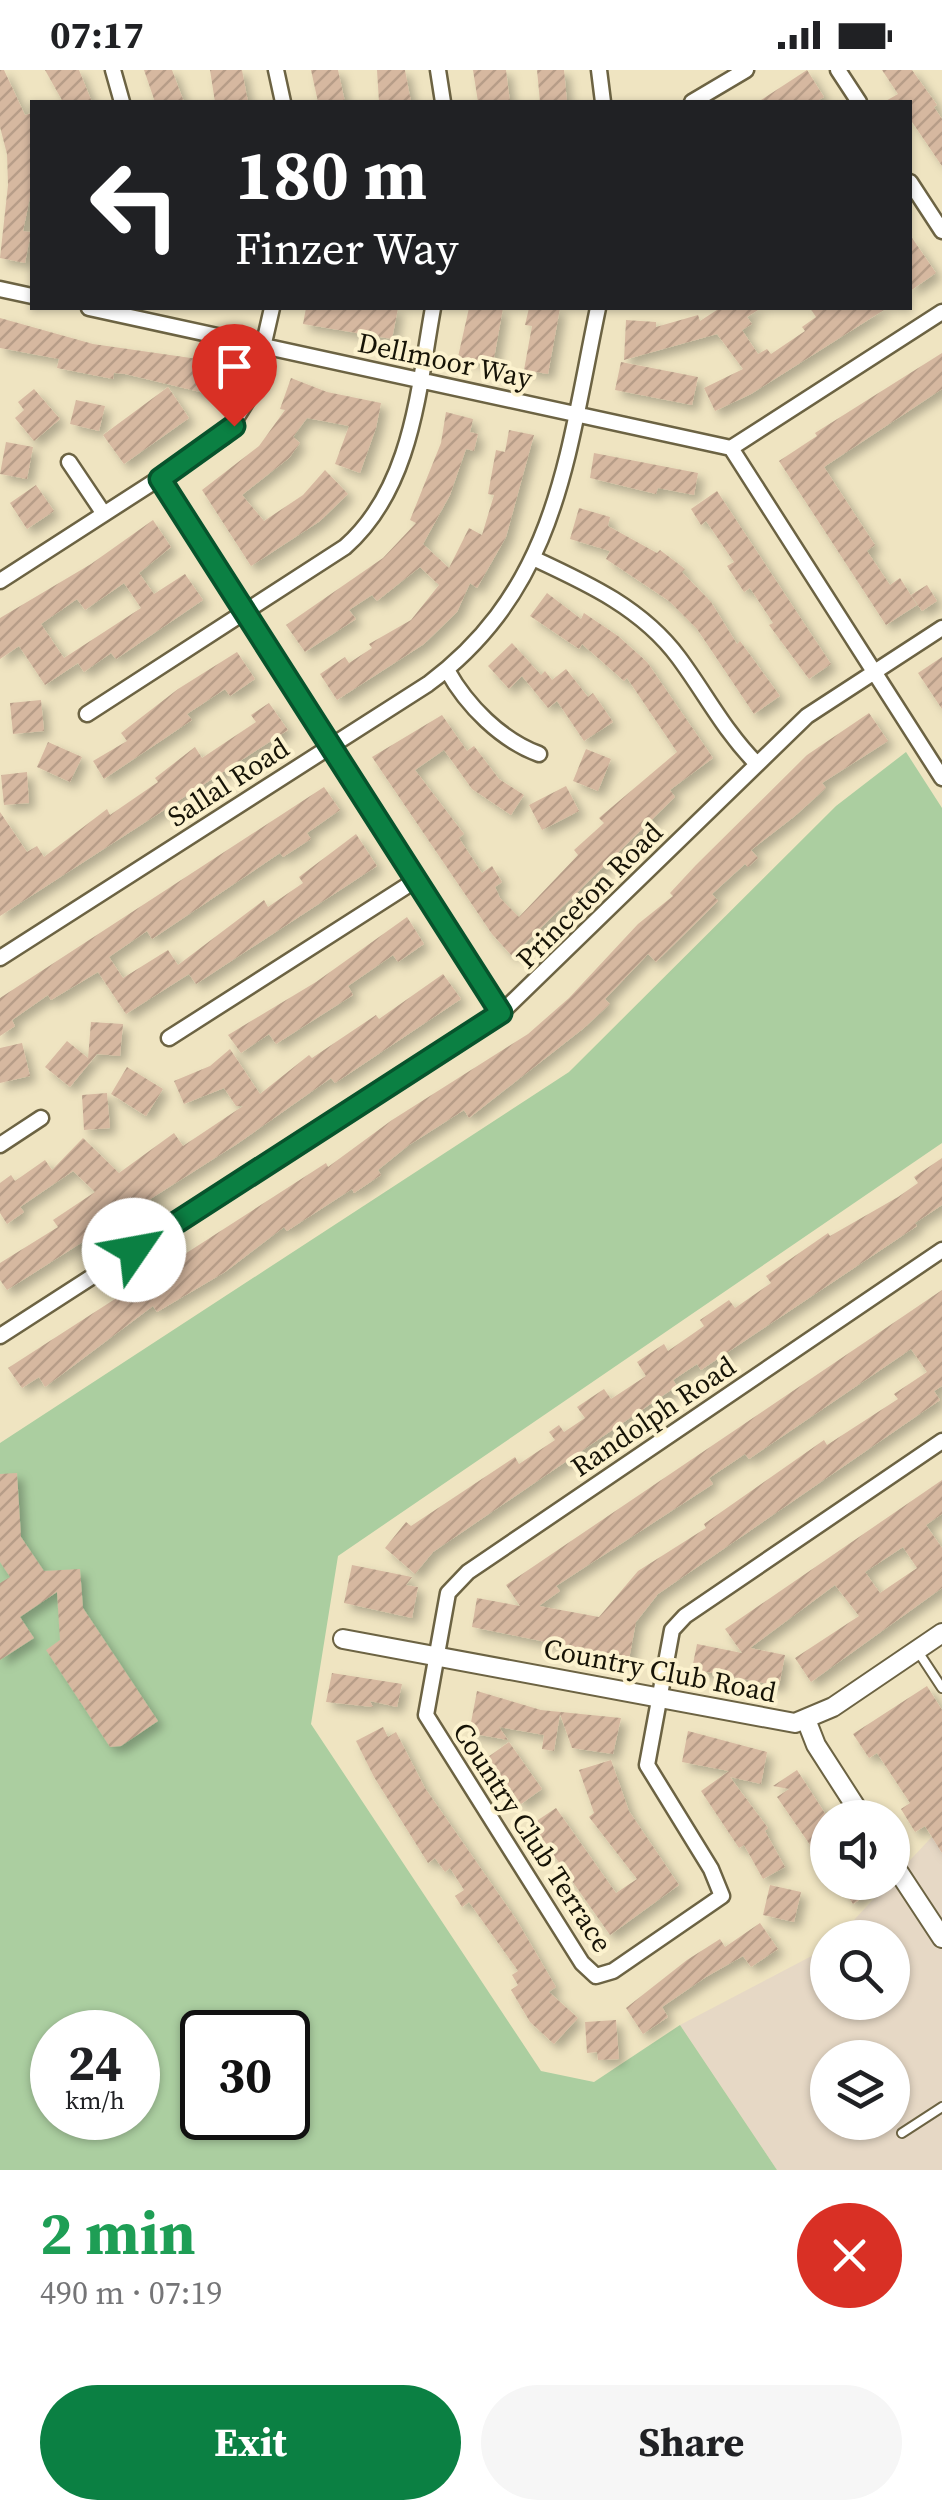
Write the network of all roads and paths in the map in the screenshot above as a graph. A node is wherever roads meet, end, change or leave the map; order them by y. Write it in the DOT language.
graph roads {
  1 [pos="113,70"];
  2 [pos="276,70"];
  3 [pos="438,70"];
  4 [pos="599,70"];
  5 [pos="746,70"];
  6 [pos="838,70"];
  7 [pos="121,100"];
  8 [pos="283,100"];
  9 [pos="443,100"];
  10 [pos="603,100"];
  11 [pos="695,100"];
  12 [pos="858,100"];
  13 [pos="912,185"];
  14 [pos="942,231"];
  15 [pos="0,289"];
  16 [pos="30,296"];
  17 [pos="98,310"];
  18 [pos="272,310"];
  19 [pos="434,310"];
  20 [pos="598,310"];
  21 [pos="942,312"];
  22 [pos="265,345"];
  23 [pos="420,381"];
  24 [pos="576,414"];
  25 [pos="732,448"];
  26 [pos="70,462"];
  27 [pos="160,479"];
  28 [pos="104,514"];
  29 [pos="535,559"];
  30 [pos="0,581"];
  31 [pos="245,613"];
  32 [pos="942,628"];
  33 [pos="447,670"];
  34 [pos="873,672"];
  35 [pos="87,714"];
  36 [pos="330,746"];
  37 [pos="539,754"];
  38 [pos="756,763"];
  39 [pos="942,778"];
  40 [pos="416,880"];
  41 [pos="0,958"];
  42 [pos="501,1013"];
  43 [pos="169,1038"];
  44 [pos="41,1118"];
  45 [pos="0,1145"];
  46 [pos="942,1250"];
  47 [pos="0,1336"];
  48 [pos="942,1440"];
  49 [pos="942,1633"];
  50 [pos="343,1639"];
  51 [pos="916,1650"];
  52 [pos="436,1655"];
  53 [pos="942,1668"];
  54 [pos="933,1674"];
  55 [pos="942,1688"];
  56 [pos="657,1698"];
  57 [pos="807,1722"];
  58 [pos="851,1800"];
  59 [pos="910,1889"];
  60 [pos="942,1938"];
  61 [pos="942,2106"];
  62 [pos="910,2128"];
  1 -- 7 [label="street"];
  2 -- 8 [label="street"];
  3 -- 9 [label="street"];
  4 -- 10 [label="street"];
  5 -- 11 [label="street"];
  6 -- 12 [label="street"];
  13 -- 14 [label="street"];
  15 -- 16 [label="street"];
  17 -- 22 [label="street, Dellmoor Way"];
  18 -- 22 [label="street"];
  19 -- 23 [label="street"];
  20 -- 24 [label="street, Sallal Road"];
  21 -- 25 [label="street"];
  22 -- 23 [label="street, Dellmoor Way"];
  22 -- 27 [label="street"];
  23 -- 24 [label="street, Dellmoor Way"];
  23 -- 31 [label="street"];
  24 -- 25 [label="street, Dellmoor Way"];
  24 -- 29 [label="street, Sallal Road"];
  25 -- 34 [label="street"];
  26 -- 28 [label="street"];
  27 -- 28 [label="street"];
  27 -- 31 [label="street"];
  28 -- 30 [label="street"];
  29 -- 33 [label="street, Sallal Road"];
  29 -- 38 [label="street"];
  31 -- 35 [label="street"];
  31 -- 36 [label="street"];
  32 -- 34 [label="street, Princeton Road"];
  33 -- 36 [label="street, Sallal Road"];
  33 -- 37 [label="street"];
  34 -- 38 [label="street, Princeton Road"];
  34 -- 39 [label="street"];
  36 -- 40 [label="street"];
  36 -- 41 [label="street, Sallal Road"];
  38 -- 42 [label="street, Princeton Road"];
  40 -- 42 [label="street"];
  40 -- 43 [label="street"];
  42 -- 47 [label="street, Princeton Road"];
  44 -- 45 [label="street"];
  46 -- 52 [label="street, Randolph Road"];
  48 -- 56 [label="street"];
  49 -- 51 [label="street, Country Club Road"];
  50 -- 52 [label="street, Country Club Road"];
  51 -- 54 [label="lane"];
  51 -- 57 [label="street, Country Club Road"];
  52 -- 56 [label="street, Country Club Road"];
  52 -- 56 [label="street, Country Club Terrace"];
  53 -- 54 [label="lane"];
  54 -- 55 [label="lane"];
  56 -- 57 [label="street, Country Club Road"];
  57 -- 58 [label="street"];
  59 -- 60 [label="street"];
  61 -- 62 [label="lane"];
}
